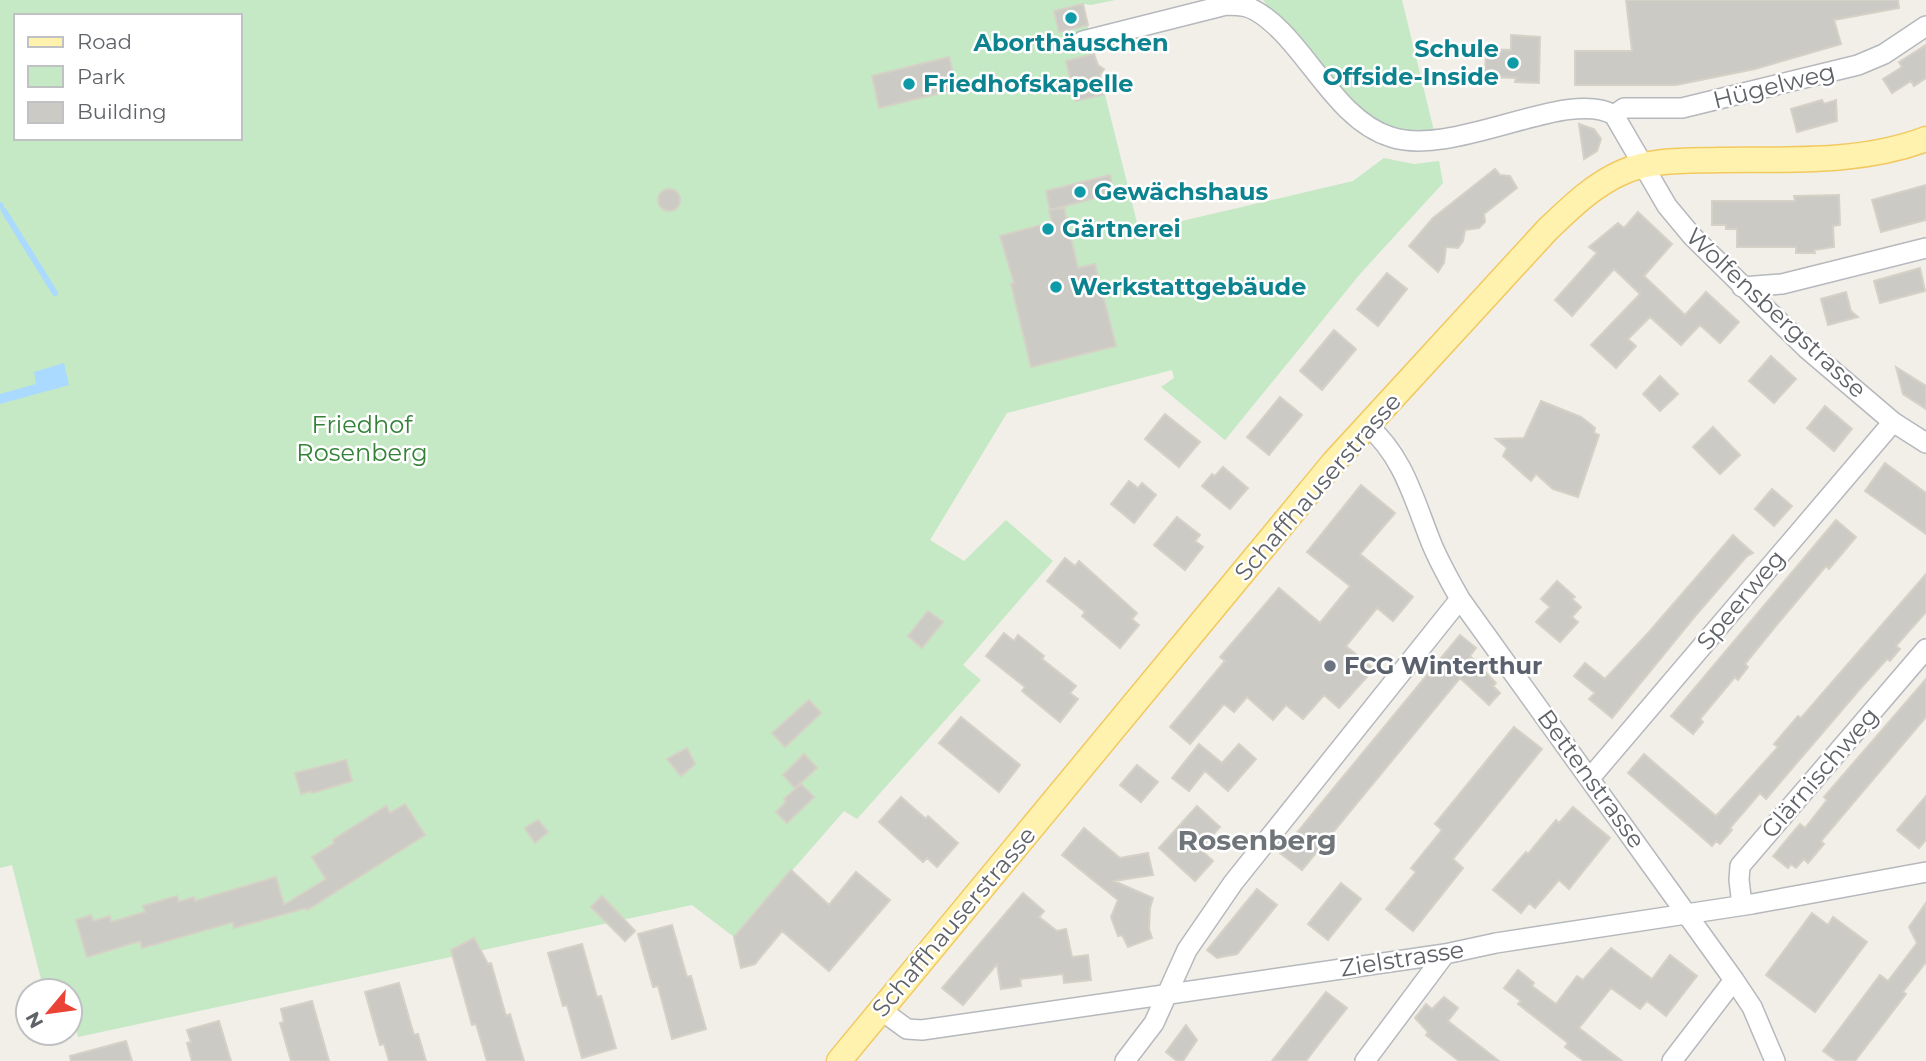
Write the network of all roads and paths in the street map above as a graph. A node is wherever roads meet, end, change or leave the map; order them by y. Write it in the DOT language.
graph roads {
  1 [pos="1926,26"];
  2 [pos="1083,41"];
  3 [pos="1614,115"];
  4 [pos="1926,139"];
  5 [pos="1643,165"];
  6 [pos="1926,248"];
  7 [pos="1742,287"];
  8 [pos="1894,422"];
  9 [pos="1367,425"];
  10 [pos="1926,443"];
  11 [pos="1460,600"];
  12 [pos="1926,649"];
  13 [pos="1590,778"];
  14 [pos="1926,872"];
  15 [pos="1742,905"];
  16 [pos="1688,914"];
  17 [pos="1445,954"];
  18 [pos="1734,980"];
  19 [pos="1166,994"];
  20 [pos="881,1010"];
  21 [pos="839,1061"];
  22 [pos="1125,1061"];
  23 [pos="1365,1061"];
  24 [pos="1672,1061"];
  25 [pos="1775,1061"];
  1 -- 3 [label="street, Hügelweg"];
  2 -- 3 [label="street"];
  3 -- 5 [label="street, Wolfensbergstrasse"];
  4 -- 5 [label="main road, Schaffhauserstrasse"];
  5 -- 7 [label="street, Wolfensbergstrasse"];
  5 -- 9 [label="main road, Schaffhauserstrasse"];
  6 -- 7 [label="street"];
  7 -- 8 [label="street, Wolfensbergstrasse"];
  8 -- 10 [label="street, Wolfensbergstrasse"];
  8 -- 13 [label="street, Speerweg"];
  9 -- 11 [label="street, Bettenstrasse"];
  9 -- 20 [label="main road, Schaffhauserstrasse"];
  11 -- 13 [label="street, Bettenstrasse"];
  11 -- 19 [label="street"];
  12 -- 15 [label="street, Glärnischweg"];
  13 -- 16 [label="street, Bettenstrasse"];
  14 -- 15 [label="street, Zielstrasse"];
  15 -- 16 [label="street, Zielstrasse"];
  16 -- 17 [label="street, Zielstrasse"];
  16 -- 18 [label="street, Bettenstrasse"];
  17 -- 19 [label="street, Zielstrasse"];
  17 -- 23 [label="street"];
  18 -- 24 [label="street"];
  18 -- 25 [label="street, Bettenstrasse"];
  19 -- 20 [label="street, Zielstrasse"];
  19 -- 22 [label="street"];
  20 -- 21 [label="main road, Schaffhauserstrasse"];
}
